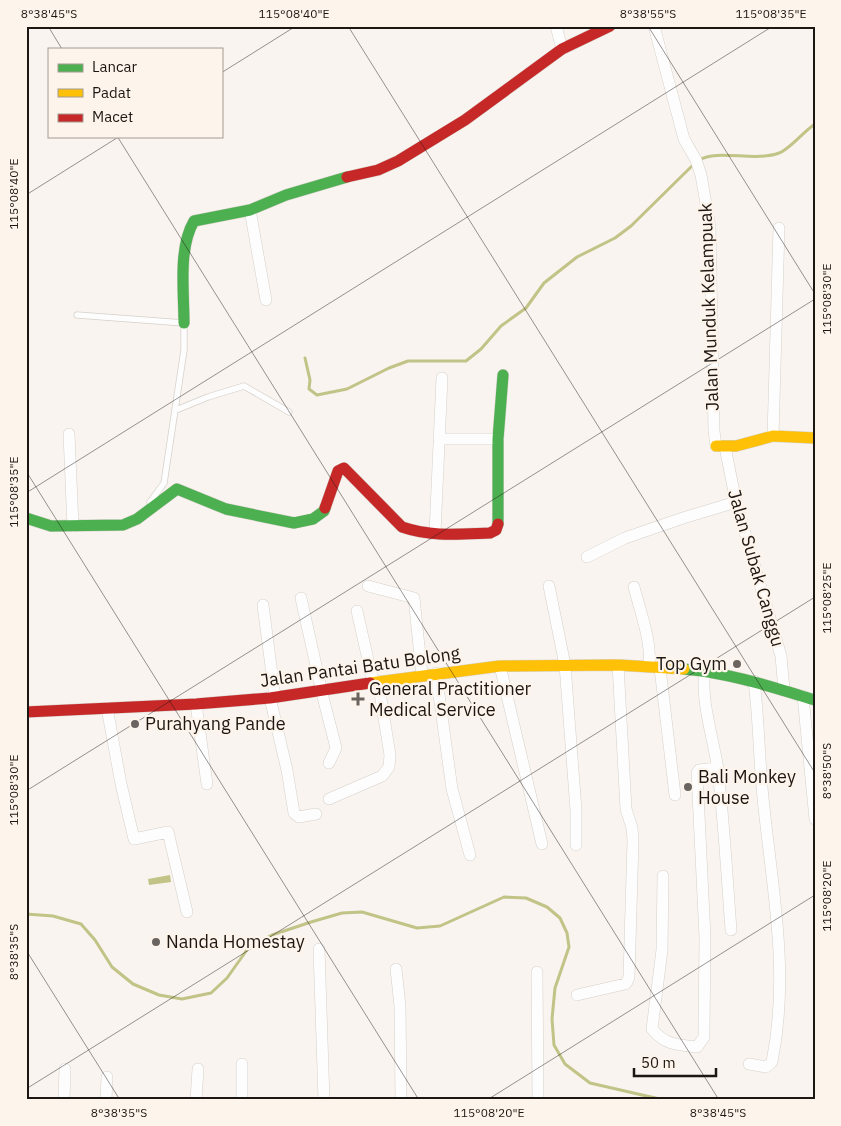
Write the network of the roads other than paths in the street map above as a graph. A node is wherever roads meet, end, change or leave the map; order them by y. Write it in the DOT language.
graph roads {
  1 [pos="556,26"];
  2 [pos="610,26"];
  3 [pos="654,26"];
  4 [pos="562,49"];
  5 [pos="250,210"];
  6 [pos="779,228"];
  7 [pos="266,300"];
  8 [pos="77,315"];
  9 [pos="184,323"];
  10 [pos="503,375"];
  11 [pos="442,378"];
  12 [pos="176,410"];
  13 [pos="289,412"];
  14 [pos="69,434"];
  15 [pos="773,436"];
  16 [pos="815,438"];
  17 [pos="439,439"];
  18 [pos="498,439"];
  19 [pos="721,447"];
  20 [pos="736,502"];
  21 [pos="26,518"];
  22 [pos="137,519"];
  23 [pos="73,526"];
  24 [pos="435,533"];
  25 [pos="587,557"];
  26 [pos="368,586"];
  27 [pos="549,586"];
  28 [pos="634,587"];
  29 [pos="301,598"];
  30 [pos="264,605"];
  31 [pos="357,612"];
  32 [pos="565,665"];
  33 [pos="618,665"];
  34 [pos="500,666"];
  35 [pos="655,667"];
  36 [pos="705,671"];
  37 [pos="436,673"];
  38 [pos="422,675"];
  39 [pos="754,681"];
  40 [pos="375,682"];
  41 [pos="784,690"];
  42 [pos="321,691"];
  43 [pos="803,696"];
  44 [pos="273,698"];
  45 [pos="815,700"];
  46 [pos="196,704"];
  47 [pos="107,708"];
  48 [pos="26,712"];
  49 [pos="329,764"];
  50 [pos="717,768"];
  51 [pos="208,784"];
  52 [pos="675,795"];
  53 [pos="329,799"];
  54 [pos="316,814"];
  55 [pos="815,820"];
  56 [pos="542,844"];
  57 [pos="576,845"];
  58 [pos="470,855"];
  59 [pos="663,876"];
  60 [pos="187,912"];
  61 [pos="731,930"];
  62 [pos="319,949"];
  63 [pos="396,969"];
  64 [pos="536,972"];
  65 [pos="578,995"];
  66 [pos="242,1064"];
  67 [pos="749,1064"];
  68 [pos="65,1069"];
  69 [pos="198,1069"];
  70 [pos="107,1077"];
  71 [pos="64,1100"];
  72 [pos="106,1100"];
  73 [pos="196,1100"];
  74 [pos="242,1100"];
  75 [pos="324,1100"];
  76 [pos="401,1100"];
  77 [pos="538,1100"];
  1 -- 4 [label="street"];
  2 -- 4 [label="street"];
  3 -- 19 [label="street, Jalan Munduk Kelampuak"];
  4 -- 5 [label="street"];
  5 -- 7 [label="street"];
  5 -- 9 [label="street"];
  6 -- 15 [label="street"];
  8 -- 9 [label="lane"];
  9 -- 12 [label="lane"];
  10 -- 18 [label="street"];
  11 -- 17 [label="street"];
  12 -- 13 [label="lane"];
  12 -- 22 [label="lane"];
  14 -- 23 [label="street"];
  15 -- 16 [label="street"];
  15 -- 19 [label="street"];
  17 -- 18 [label="street"];
  17 -- 24 [label="street"];
  18 -- 24 [label="street"];
  19 -- 20 [label="street, Jalan Subak Canggu"];
  20 -- 25 [label="street"];
  20 -- 41 [label="street, Jalan Subak Canggu"];
  21 -- 23 [label="street"];
  22 -- 23 [label="street"];
  22 -- 24 [label="street"];
  26 -- 38 [label="street"];
  27 -- 32 [label="street"];
  28 -- 35 [label="street"];
  29 -- 42 [label="street"];
  30 -- 44 [label="street"];
  31 -- 40 [label="street"];
  32 -- 33 [label="street, Jalan Pantai Batu Bolong"];
  32 -- 34 [label="street, Jalan Pantai Batu Bolong"];
  32 -- 57 [label="street"];
  33 -- 35 [label="street, Jalan Pantai Batu Bolong"];
  33 -- 65 [label="street"];
  34 -- 37 [label="street, Jalan Pantai Batu Bolong"];
  34 -- 56 [label="street"];
  35 -- 36 [label="street, Jalan Pantai Batu Bolong"];
  35 -- 52 [label="street"];
  36 -- 39 [label="street, Jalan Pantai Batu Bolong"];
  36 -- 50 [label="street"];
  37 -- 38 [label="street, Jalan Pantai Batu Bolong"];
  37 -- 58 [label="street"];
  38 -- 40 [label="street, Jalan Pantai Batu Bolong"];
  39 -- 41 [label="street, Jalan Pantai Batu Bolong"];
  39 -- 67 [label="street"];
  40 -- 42 [label="street, Jalan Pantai Batu Bolong"];
  40 -- 53 [label="street"];
  41 -- 43 [label="street, Jalan Pantai Batu Bolong"];
  42 -- 44 [label="street, Jalan Pantai Batu Bolong"];
  42 -- 49 [label="street"];
  43 -- 45 [label="street, Jalan Pantai Batu Bolong"];
  43 -- 55 [label="street"];
  44 -- 46 [label="street, Jalan Pantai Batu Bolong"];
  44 -- 54 [label="street"];
  46 -- 47 [label="street, Jalan Pantai Batu Bolong"];
  46 -- 51 [label="street"];
  47 -- 48 [label="street, Jalan Pantai Batu Bolong"];
  47 -- 60 [label="street"];
  50 -- 59 [label="street"];
  50 -- 61 [label="street"];
  62 -- 75 [label="street"];
  63 -- 76 [label="street"];
  64 -- 77 [label="street"];
  66 -- 74 [label="street"];
  68 -- 71 [label="street"];
  69 -- 73 [label="street"];
  70 -- 72 [label="street"];
}
